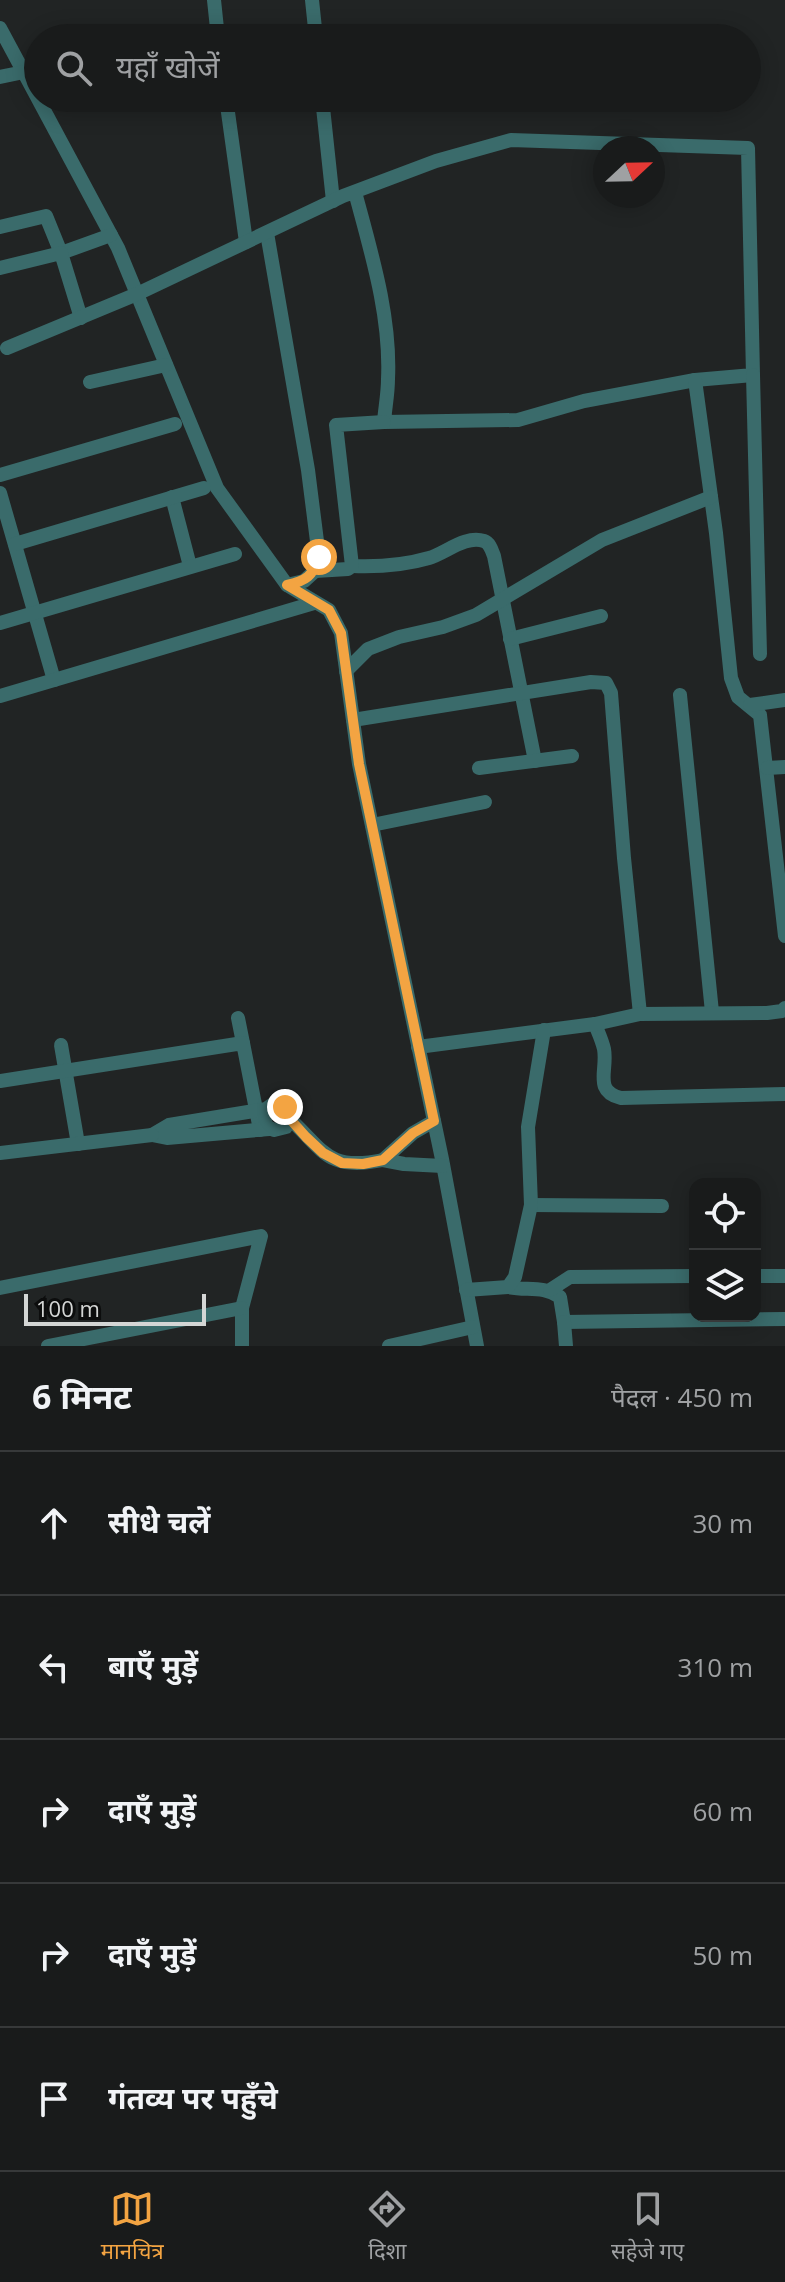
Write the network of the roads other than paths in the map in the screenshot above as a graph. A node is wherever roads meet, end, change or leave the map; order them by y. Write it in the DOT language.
graph roads {
  1 [pos="214,0"];
  2 [pos="312,0"];
  3 [pos="217,24"];
  4 [pos="315,24"];
  5 [pos="0,28"];
  6 [pos="24,72"];
  7 [pos="0,77"];
  8 [pos="45,112"];
  9 [pos="228,112"];
  10 [pos="323,112"];
  11 [pos="355,192"];
  12 [pos="333,201"];
  13 [pos="0,227"];
  14 [pos="267,233"];
  15 [pos="111,235"];
  16 [pos="246,242"];
  17 [pos="61,253"];
  18 [pos="0,268"];
  19 [pos="137,294"];
  20 [pos="81,318"];
  21 [pos="7,348"];
  22 [pos="166,365"];
  23 [pos="753,375"];
  24 [pos="695,380"];
  25 [pos="90,382"];
  26 [pos="384,422"];
  27 [pos="175,424"];
  28 [pos="0,475"];
  29 [pos="204,488"];
  30 [pos="0,493"];
  31 [pos="172,497"];
  32 [pos="711,497"];
  33 [pos="15,544"];
  34 [pos="235,554"];
  35 [pos="190,566"];
  36 [pos="352,566"];
  37 [pos="315,571"];
  38 [pos="287,585"];
  39 [pos="503,598"];
  40 [pos="314,603"];
  41 [pos="35,613"];
  42 [pos="601,616"];
  43 [pos="0,623"];
  44 [pos="510,639"];
  45 [pos="760,654"];
  46 [pos="346,671"];
  47 [pos="54,680"];
  48 [pos="520,693"];
  49 [pos="680,695"];
  50 [pos="0,696"];
  51 [pos="785,700"];
  52 [pos="750,705"];
  53 [pos="353,720"];
  54 [pos="572,756"];
  55 [pos="535,761"];
  56 [pos="785,767"];
  57 [pos="479,768"];
  58 [pos="767,768"];
  59 [pos="485,802"];
  60 [pos="372,825"];
  61 [pos="780,843"];
  62 [pos="785,936"];
  63 [pos="784,1010"];
  64 [pos="712,1012"];
  65 [pos="640,1014"];
  66 [pos="238,1018"];
  67 [pos="595,1024"];
  68 [pos="544,1030"];
  69 [pos="243,1043"];
  70 [pos="61,1045"];
  71 [pos="418,1047"];
  72 [pos="66,1070"];
  73 [pos="0,1081"];
  74 [pos="785,1094"];
  75 [pos="261,1110"];
  76 [pos="290,1119"];
  77 [pos="434,1121"];
  78 [pos="264,1129"];
  79 [pos="152,1135"];
  80 [pos="78,1144"];
  81 [pos="0,1153"];
  82 [pos="383,1160"];
  83 [pos="443,1166"];
  84 [pos="531,1205"];
  85 [pos="662,1206"];
  86 [pos="689,1276"];
  87 [pos="761,1276"];
  88 [pos="785,1276"];
  89 [pos="508,1287"];
  90 [pos="0,1288"];
  91 [pos="466,1290"];
  92 [pos="550,1290"];
  93 [pos="242,1308"];
  94 [pos="785,1319"];
  95 [pos="564,1322"];
  96 [pos="473,1327"];
  97 [pos="48,1346"];
  98 [pos="242,1346"];
  99 [pos="389,1346"];
  100 [pos="477,1346"];
  101 [pos="566,1346"];
  1 -- 3 [label="street"];
  2 -- 4 [label="street"];
  5 -- 6 [label="street"];
  6 -- 7 [label="street"];
  8 -- 15 [label="street"];
  9 -- 16 [label="street"];
  10 -- 12 [label="street"];
  11 -- 12 [label="street"];
  11 -- 23 [label="street"];
  11 -- 26 [label="street"];
  12 -- 14 [label="street"];
  13 -- 17 [label="street"];
  14 -- 16 [label="street"];
  14 -- 37 [label="street"];
  15 -- 17 [label="street"];
  15 -- 19 [label="street"];
  16 -- 19 [label="street"];
  17 -- 18 [label="street"];
  17 -- 20 [label="street"];
  19 -- 20 [label="street"];
  19 -- 22 [label="street"];
  20 -- 21 [label="street"];
  22 -- 25 [label="street"];
  22 -- 38 [label="street"];
  23 -- 24 [label="street"];
  23 -- 45 [label="street"];
  24 -- 26 [label="street"];
  24 -- 32 [label="street"];
  26 -- 36 [label="street"];
  27 -- 28 [label="street"];
  29 -- 31 [label="street"];
  30 -- 33 [label="street"];
  31 -- 33 [label="street"];
  31 -- 35 [label="street"];
  32 -- 39 [label="street"];
  32 -- 52 [label="street"];
  33 -- 41 [label="street"];
  34 -- 35 [label="street"];
  35 -- 41 [label="street"];
  36 -- 37 [label="street"];
  36 -- 39 [label="street"];
  37 -- 38 [label="street"];
  38 -- 40 [label="street"];
  39 -- 44 [label="street"];
  39 -- 46 [label="street"];
  40 -- 46 [label="street"];
  40 -- 47 [label="street"];
  41 -- 43 [label="street"];
  41 -- 47 [label="street"];
  42 -- 44 [label="street"];
  44 -- 48 [label="street"];
  46 -- 53 [label="street"];
  47 -- 50 [label="street"];
  48 -- 53 [label="street"];
  48 -- 55 [label="street"];
  48 -- 65 [label="street"];
  49 -- 64 [label="street"];
  51 -- 52 [label="street"];
  52 -- 58 [label="street"];
  53 -- 60 [label="street"];
  54 -- 55 [label="street"];
  55 -- 57 [label="street"];
  56 -- 58 [label="street"];
  58 -- 61 [label="street"];
  59 -- 60 [label="street"];
  60 -- 71 [label="street"];
  61 -- 62 [label="street"];
  63 -- 64 [label="street"];
  64 -- 65 [label="street"];
  65 -- 67 [label="street"];
  66 -- 69 [label="street"];
  67 -- 68 [label="street"];
  67 -- 74 [label="street"];
  68 -- 71 [label="street"];
  68 -- 84 [label="street"];
  69 -- 72 [label="street"];
  69 -- 75 [label="street"];
  70 -- 72 [label="street"];
  71 -- 77 [label="street"];
  72 -- 73 [label="street"];
  72 -- 80 [label="street"];
  75 -- 76 [label="street"];
  75 -- 78 [label="street"];
  75 -- 79 [label="street"];
  76 -- 78 [label="street"];
  76 -- 82 [label="street"];
  77 -- 82 [label="street"];
  77 -- 83 [label="street"];
  78 -- 79 [label="street"];
  79 -- 80 [label="street"];
  80 -- 81 [label="street"];
  82 -- 83 [label="street"];
  83 -- 91 [label="street"];
  84 -- 85 [label="street"];
  84 -- 89 [label="street"];
  86 -- 92 [label="street"];
  87 -- 88 [label="street"];
  89 -- 91 [label="street"];
  89 -- 92 [label="street"];
  90 -- 93 [label="street"];
  91 -- 96 [label="street"];
  92 -- 95 [label="street"];
  93 -- 97 [label="street"];
  93 -- 98 [label="street"];
  94 -- 95 [label="street"];
  95 -- 101 [label="street"];
  96 -- 99 [label="street"];
  96 -- 100 [label="street"];
}
